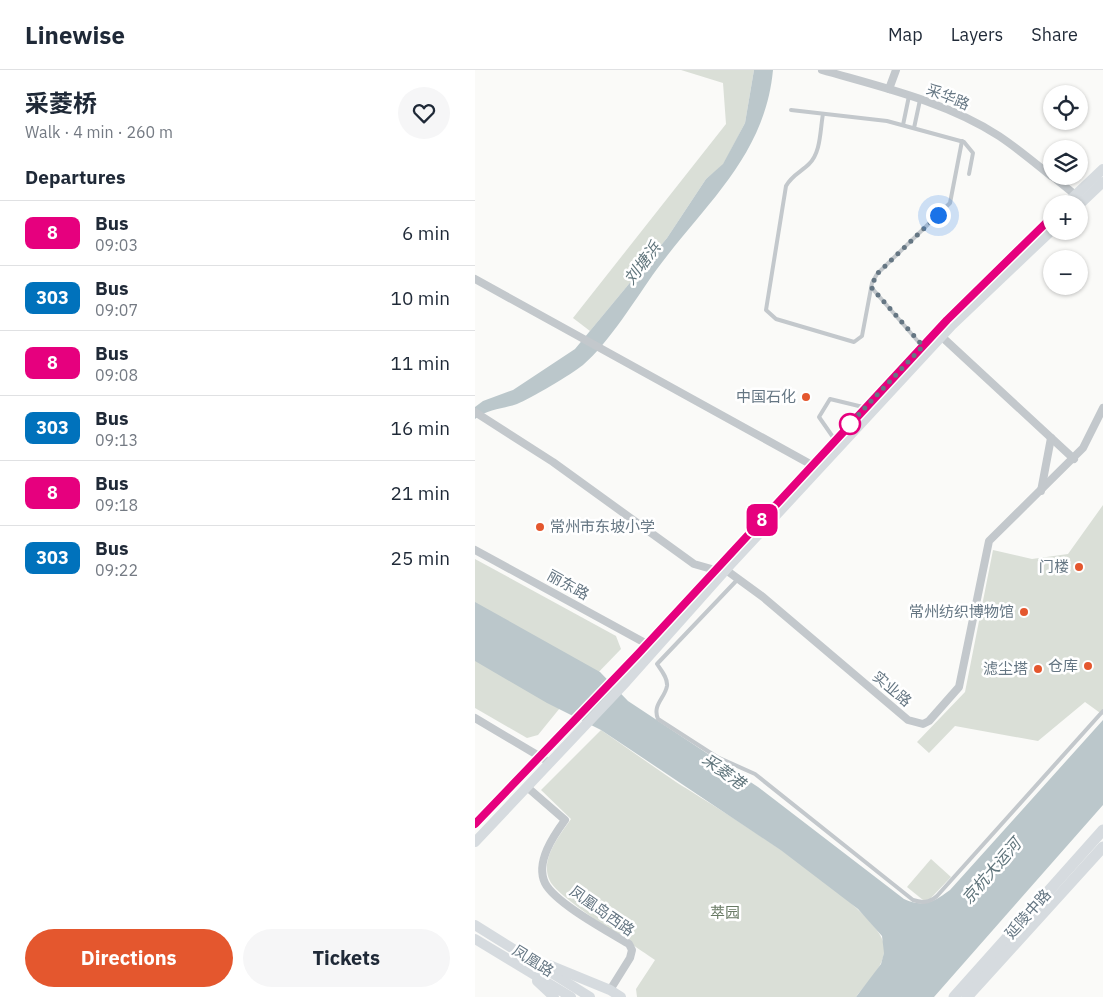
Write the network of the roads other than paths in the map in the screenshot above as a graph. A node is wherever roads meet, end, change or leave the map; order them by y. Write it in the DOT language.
graph roads {
  1 [pos="822,70"];
  2 [pos="896,70"];
  3 [pos="889,89"];
  4 [pos="909,96"];
  5 [pos="920,100"];
  6 [pos="791,110"];
  7 [pos="823,114"];
  8 [pos="903,125"];
  9 [pos="914,128"];
  10 [pos="962,141"];
  11 [pos="1043,169"];
  12 [pos="1103,169"];
  13 [pos="969,174"];
  14 [pos="1103,182"];
  15 [pos="1062,185"];
  16 [pos="1073,195"];
  17 [pos="1083,195"];
  18 [pos="1086,195"];
  19 [pos="1043,226"];
  20 [pos="1043,239"];
  21 [pos="475,279"];
  22 [pos="871,287"];
  23 [pos="941,336"];
  24 [pos="923,346"];
  25 [pos="865,408"];
  26 [pos="1103,408"];
  27 [pos="475,412"];
  28 [pos="1051,438"];
  29 [pos="835,440"];
  30 [pos="1074,459"];
  31 [pos="812,465"];
  32 [pos="1041,491"];
  33 [pos="475,550"];
  34 [pos="720,570"];
  35 [pos="738,579"];
  36 [pos="647,644"];
  37 [pos="1103,711"];
  38 [pos="475,718"];
  39 [pos="539,756"];
  40 [pos="551,762"];
  41 [pos="527,787"];
  42 [pos="475,824"];
  43 [pos="1103,830"];
  44 [pos="475,842"];
  45 [pos="1103,847"];
  46 [pos="475,925"];
  47 [pos="475,939"];
  48 [pos="525,955"];
  49 [pos="520,965"];
  50 [pos="610,990"];
  51 [pos="554,997"];
  52 [pos="571,997"];
  53 [pos="590,997"];
  54 [pos="621,997"];
  55 [pos="954,997"];
  56 [pos="967,997"];
  1 -- 3 [label="street, 采华路"];
  2 -- 3 [label="street"];
  3 -- 4 [label="street, 采华路"];
  4 -- 5 [label="street, 采华路"];
  4 -- 8 [label="lane"];
  5 -- 9 [label="lane"];
  5 -- 11 [label="street, 采华路"];
  6 -- 7 [label="lane"];
  7 -- 8 [label="lane"];
  7 -- 22 [label="lane"];
  8 -- 9 [label="lane"];
  9 -- 10 [label="lane"];
  10 -- 13 [label="lane"];
  10 -- 22 [label="lane"];
  12 -- 17 [label="main road"];
  14 -- 18 [label="main road"];
  15 -- 16 [label="street, 采华路"];
  19 -- 24 [label="main road"];
  20 -- 23 [label="main road"];
  21 -- 31 [label="street"];
  22 -- 24 [label="lane"];
  23 -- 28 [label="street"];
  23 -- 34 [label="main road"];
  24 -- 25 [label="main road"];
  25 -- 29 [label="main road"];
  25 -- 29 [label="lane"];
  26 -- 30 [label="street, 实业路"];
  27 -- 34 [label="street, 实业路"];
  28 -- 30 [label="street"];
  28 -- 32 [label="street"];
  29 -- 31 [label="main road"];
  30 -- 32 [label="street, 实业路"];
  31 -- 34 [label="main road"];
  32 -- 35 [label="street, 实业路"];
  33 -- 36 [label="street, 丽东路"];
  34 -- 35 [label="street, 实业路"];
  34 -- 36 [label="main road"];
  34 -- 40 [label="main road"];
  35 -- 37 [label="lane"];
  36 -- 39 [label="main road"];
  38 -- 39 [label="street"];
  39 -- 40 [label="street"];
  39 -- 42 [label="main road"];
  40 -- 41 [label="main road"];
  41 -- 44 [label="main road"];
  41 -- 50 [label="street, 凤凰岛西路"];
  43 -- 55 [label="main road, 延陵中路"];
  45 -- 56 [label="main road, 延陵中路"];
  46 -- 48 [label="main road, 凤凰路"];
  47 -- 49 [label="main road, 凤凰路"];
  48 -- 50 [label="main road"];
  48 -- 53 [label="main road, 凤凰路"];
  49 -- 51 [label="main road"];
  49 -- 52 [label="main road, 凤凰路"];
  50 -- 54 [label="main road"];
}
